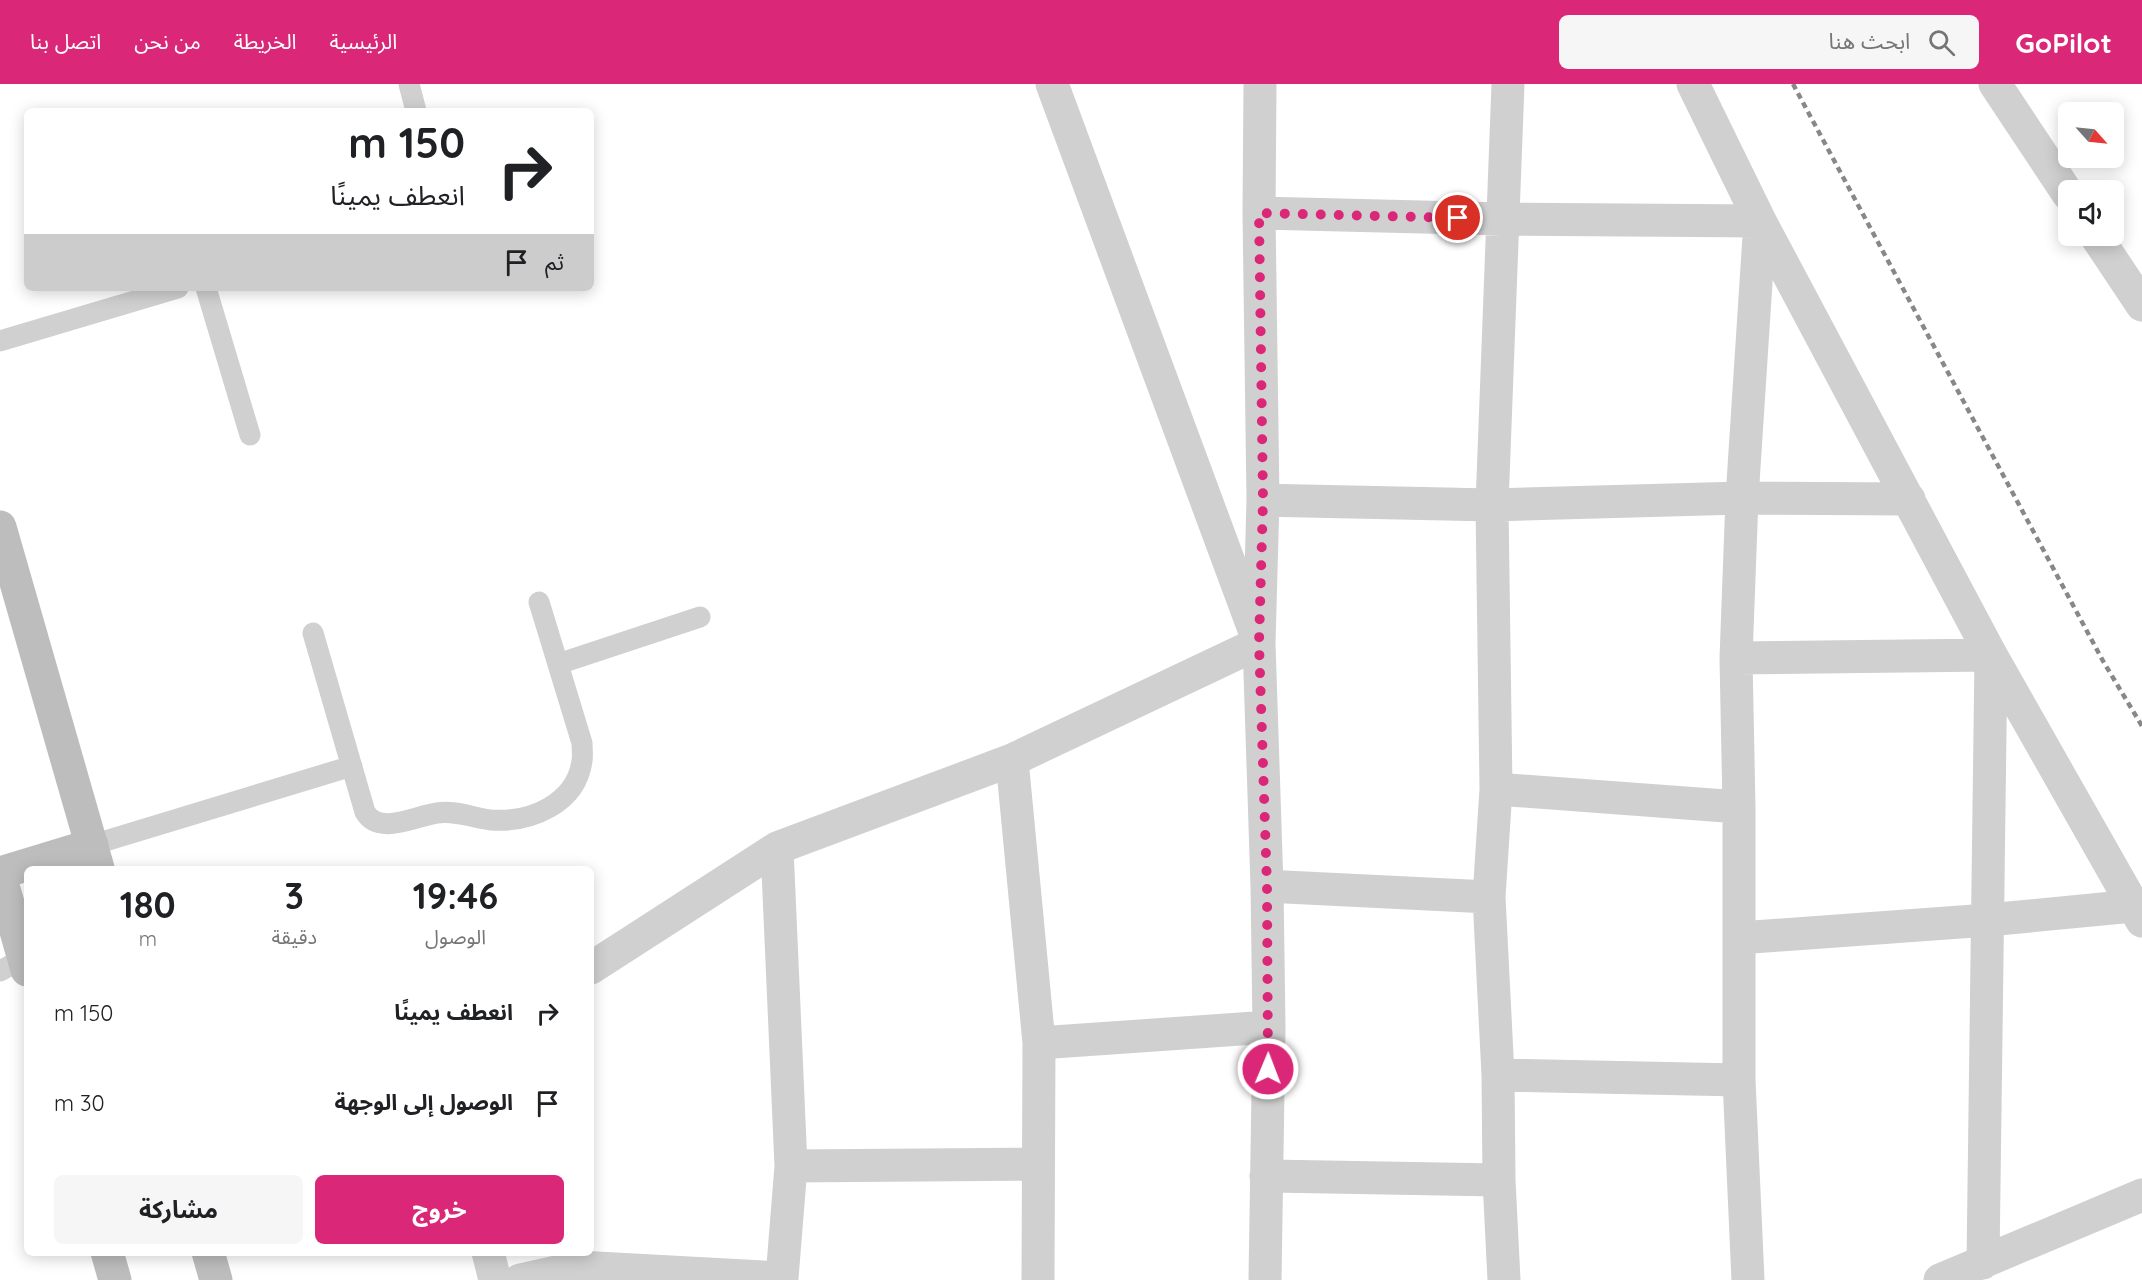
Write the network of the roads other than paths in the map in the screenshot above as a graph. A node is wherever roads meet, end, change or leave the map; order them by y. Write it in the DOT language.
graph roads {
  1 [pos="409,84"];
  2 [pos="1052,84"];
  3 [pos="1260,84"];
  4 [pos="1508,84"];
  5 [pos="1693,84"];
  6 [pos="1995,84"];
  7 [pos="415,108"];
  8 [pos="2059,180"];
  9 [pos="1259,213"];
  10 [pos="1503,219"];
  11 [pos="1760,221"];
  12 [pos="2103,246"];
  13 [pos="168,291"];
  14 [pos="207,291"];
  15 [pos="2142,305"];
  16 [pos="0,341"];
  17 [pos="250,435"];
  18 [pos="1742,498"];
  19 [pos="1909,499"];
  20 [pos="1263,500"];
  21 [pos="1492,505"];
  22 [pos="0,527"];
  23 [pos="539,602"];
  24 [pos="700,617"];
  25 [pos="313,633"];
  26 [pos="1259,643"];
  27 [pos="1991,655"];
  28 [pos="1736,658"];
  29 [pos="558,664"];
  30 [pos="1012,760"];
  31 [pos="352,766"];
  32 [pos="1496,789"];
  33 [pos="1739,807"];
  34 [pos="777,848"];
  35 [pos="95,857"];
  36 [pos="45,866"];
  37 [pos="24,870"];
  38 [pos="0,874"];
  39 [pos="1267,886"];
  40 [pos="1489,897"];
  41 [pos="2138,913"];
  42 [pos="1988,920"];
  43 [pos="1739,938"];
  44 [pos="17,966"];
  45 [pos="594,966"];
  46 [pos="1269,1027"];
  47 [pos="1039,1043"];
  48 [pos="1498,1075"];
  49 [pos="1739,1080"];
  50 [pos="1038,1164"];
  51 [pos="791,1166"];
  52 [pos="1266,1176"];
  53 [pos="1499,1180"];
  54 [pos="2142,1195"];
  55 [pos="108,1256"];
  56 [pos="209,1256"];
  57 [pos="489,1256"];
  58 [pos="577,1260"];
  59 [pos="1983,1263"];
  60 [pos="782,1279"];
  61 [pos="115,1280"];
  62 [pos="216,1280"];
  63 [pos="495,1280"];
  64 [pos="520,1280"];
  65 [pos="1038,1280"];
  66 [pos="1265,1280"];
  67 [pos="1504,1280"];
  68 [pos="1748,1280"];
  69 [pos="1940,1280"];
  1 -- 7 [label="lane"];
  2 -- 26 [label="street"];
  3 -- 9 [label="street"];
  4 -- 10 [label="street"];
  5 -- 11 [label="street"];
  6 -- 8 [label="street"];
  9 -- 10 [label="street"];
  9 -- 20 [label="street"];
  10 -- 11 [label="street"];
  10 -- 21 [label="street"];
  11 -- 18 [label="street"];
  11 -- 19 [label="street"];
  12 -- 15 [label="street"];
  13 -- 16 [label="lane"];
  14 -- 17 [label="lane"];
  18 -- 19 [label="street"];
  18 -- 21 [label="street"];
  18 -- 28 [label="street"];
  19 -- 27 [label="street"];
  20 -- 21 [label="street"];
  20 -- 26 [label="street"];
  21 -- 32 [label="street"];
  22 -- 35 [label="main road"];
  23 -- 29 [label="lane"];
  24 -- 29 [label="lane"];
  25 -- 31 [label="lane"];
  26 -- 30 [label="street"];
  26 -- 39 [label="street"];
  27 -- 28 [label="street"];
  27 -- 41 [label="street"];
  27 -- 42 [label="street"];
  28 -- 33 [label="street"];
  29 -- 31 [label="lane"];
  30 -- 34 [label="street"];
  30 -- 47 [label="street"];
  31 -- 35 [label="lane"];
  32 -- 33 [label="street"];
  32 -- 40 [label="street"];
  33 -- 43 [label="street"];
  34 -- 45 [label="street"];
  34 -- 51 [label="street"];
  35 -- 36 [label="main road"];
  37 -- 38 [label="main road"];
  38 -- 44 [label="main road"];
  39 -- 40 [label="street"];
  39 -- 46 [label="street"];
  40 -- 48 [label="street"];
  41 -- 42 [label="street"];
  42 -- 43 [label="street"];
  42 -- 59 [label="street"];
  43 -- 49 [label="street"];
  46 -- 47 [label="street"];
  46 -- 52 [label="street"];
  47 -- 50 [label="street"];
  48 -- 49 [label="street"];
  48 -- 53 [label="street"];
  49 -- 68 [label="street"];
  50 -- 51 [label="street"];
  50 -- 65 [label="street"];
  51 -- 60 [label="street"];
  52 -- 53 [label="street"];
  52 -- 66 [label="street"];
  53 -- 67 [label="street"];
  54 -- 59 [label="street"];
  55 -- 61 [label="main road"];
  56 -- 62 [label="main road"];
  57 -- 63 [label="street"];
  58 -- 60 [label="street"];
  58 -- 64 [label="street"];
  59 -- 69 [label="street"];
}
